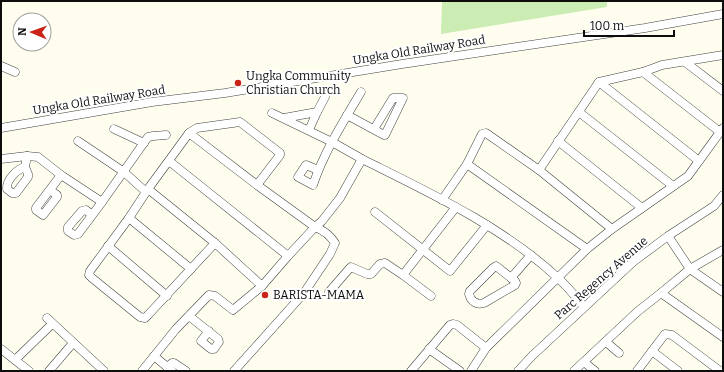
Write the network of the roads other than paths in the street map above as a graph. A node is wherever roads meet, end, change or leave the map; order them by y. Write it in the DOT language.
graph roads {
  1 [pos="723,14"];
  2 [pos="723,55"];
  3 [pos="685,62"];
  4 [pos="1,66"];
  5 [pos="14,72"];
  6 [pos="643,72"];
  7 [pos="599,82"];
  8 [pos="723,91"];
  9 [pos="361,92"];
  10 [pos="325,98"];
  11 [pos="317,112"];
  12 [pos="579,112"];
  13 [pos="272,113"];
  14 [pos="347,115"];
  15 [pos="284,118"];
  16 [pos="1,128"];
  17 [pos="114,129"];
  18 [pos="374,129"];
  19 [pos="309,130"];
  20 [pos="721,130"];
  21 [pos="189,133"];
  22 [pos="166,135"];
  23 [pos="78,141"];
  24 [pos="558,141"];
  25 [pos="332,142"];
  26 [pos="144,143"];
  27 [pos="27,156"];
  28 [pos="1,159"];
  29 [pos="362,159"];
  30 [pos="169,161"];
  31 [pos="699,161"];
  32 [pos="467,164"];
  33 [pos="25,167"];
  34 [pos="318,170"];
  35 [pos="539,170"];
  36 [pos="124,172"];
  37 [pos="61,174"];
  38 [pos="257,186"];
  39 [pos="673,186"];
  40 [pos="50,190"];
  41 [pos="147,191"];
  42 [pos="723,195"];
  43 [pos="442,200"];
  44 [pos="102,202"];
  45 [pos="456,207"];
  46 [pos="642,208"];
  47 [pos="375,212"];
  48 [pos="92,215"];
  49 [pos="129,218"];
  50 [pos="486,225"];
  51 [pos="315,227"];
  52 [pos="612,229"];
  53 [pos="668,236"];
  54 [pos="215,243"];
  55 [pos="108,246"];
  56 [pos="588,249"];
  57 [pos="423,250"];
  58 [pos="723,250"];
  59 [pos="531,255"];
  60 [pos="288,256"];
  61 [pos="191,269"];
  62 [pos="690,269"];
  63 [pos="403,276"];
  64 [pos="512,278"];
  65 [pos="558,278"];
  66 [pos="262,286"];
  67 [pos="329,292"];
  68 [pos="723,292"];
  69 [pos="661,293"];
  70 [pos="167,296"];
  71 [pos="431,296"];
  72 [pos="584,307"];
  73 [pos="189,316"];
  74 [pos="209,331"];
  75 [pos="723,337"];
  76 [pos="606,342"];
  77 [pos="74,343"];
  78 [pos="486,348"];
  79 [pos="1,349"];
  80 [pos="429,349"];
  81 [pos="652,351"];
  82 [pos="619,353"];
  83 [pos="154,356"];
  84 [pos="15,360"];
  85 [pos="584,362"];
  86 [pos="96,364"];
  87 [pos="170,369"];
  88 [pos="29,371"];
  89 [pos="49,371"];
  90 [pos="91,371"];
  91 [pos="104,371"];
  92 [pos="142,371"];
  93 [pos="186,371"];
  94 [pos="234,371"];
  95 [pos="411,371"];
  96 [pos="460,371"];
  97 [pos="471,371"];
  98 [pos="518,371"];
  99 [pos="574,371"];
  100 [pos="595,371"];
  101 [pos="637,371"];
  102 [pos="678,371"];
  103 [pos="720,371"];
  1 -- 16 [label="street, Ungka Old Railway Road"];
  2 -- 3 [label="street"];
  3 -- 6 [label="street"];
  3 -- 8 [label="street"];
  4 -- 5 [label="street"];
  6 -- 7 [label="street"];
  6 -- 20 [label="street"];
  7 -- 12 [label="street"];
  7 -- 31 [label="street"];
  9 -- 14 [label="street"];
  10 -- 11 [label="street"];
  11 -- 15 [label="street"];
  11 -- 19 [label="street"];
  12 -- 24 [label="street"];
  12 -- 39 [label="street"];
  13 -- 15 [label="street"];
  14 -- 18 [label="street"];
  14 -- 25 [label="street"];
  15 -- 19 [label="street"];
  17 -- 26 [label="street"];
  18 -- 18 [label="street"];
  19 -- 25 [label="street"];
  20 -- 31 [label="street"];
  21 -- 30 [label="street"];
  21 -- 38 [label="street"];
  21 -- 38 [label="street"];
  22 -- 26 [label="street"];
  23 -- 36 [label="street"];
  24 -- 35 [label="street"];
  24 -- 46 [label="street"];
  25 -- 29 [label="street"];
  25 -- 34 [label="street"];
  26 -- 36 [label="street"];
  27 -- 28 [label="street"];
  27 -- 33 [label="street"];
  27 -- 37 [label="street"];
  29 -- 43 [label="street"];
  29 -- 51 [label="street"];
  30 -- 41 [label="street"];
  30 -- 60 [label="street"];
  31 -- 39 [label="street"];
  32 -- 35 [label="street"];
  32 -- 43 [label="street"];
  32 -- 56 [label="street"];
  35 -- 52 [label="street"];
  36 -- 41 [label="street"];
  36 -- 44 [label="street"];
  37 -- 40 [label="street"];
  37 -- 44 [label="street"];
  38 -- 51 [label="street"];
  39 -- 46 [label="street"];
  41 -- 49 [label="street"];
  41 -- 54 [label="street"];
  42 -- 53 [label="street, Parc Regency Avenue"];
  43 -- 45 [label="street"];
  44 -- 48 [label="street"];
  45 -- 50 [label="street"];
  45 -- 57 [label="street"];
  46 -- 52 [label="street"];
  47 -- 57 [label="street"];
  49 -- 55 [label="street"];
  49 -- 61 [label="street"];
  50 -- 57 [label="street"];
  50 -- 59 [label="street"];
  51 -- 60 [label="street"];
  51 -- 94 [label="street"];
  52 -- 56 [label="street"];
  53 -- 62 [label="street"];
  53 -- 72 [label="street, Parc Regency Avenue"];
  54 -- 61 [label="street"];
  54 -- 66 [label="street"];
  55 -- 70 [label="street"];
  55 -- 70 [label="street"];
  56 -- 65 [label="street"];
  57 -- 63 [label="street"];
  58 -- 62 [label="street"];
  59 -- 64 [label="street"];
  59 -- 65 [label="street"];
  60 -- 66 [label="street"];
  61 -- 70 [label="street"];
  62 -- 68 [label="street"];
  62 -- 69 [label="street"];
  63 -- 67 [label="street"];
  63 -- 71 [label="street"];
  64 -- 64 [label="street"];
  65 -- 72 [label="street"];
  65 -- 78 [label="street"];
  66 -- 73 [label="street"];
  69 -- 75 [label="street"];
  69 -- 76 [label="street"];
  72 -- 98 [label="street, Parc Regency Avenue"];
  73 -- 74 [label="street"];
  73 -- 83 [label="street"];
  76 -- 82 [label="street"];
  76 -- 85 [label="street"];
  77 -- 84 [label="street"];
  77 -- 86 [label="street"];
  77 -- 89 [label="street"];
  78 -- 80 [label="street"];
  78 -- 97 [label="street"];
  79 -- 84 [label="street"];
  80 -- 95 [label="street"];
  80 -- 96 [label="street"];
  81 -- 101 [label="street"];
  81 -- 102 [label="street"];
  81 -- 103 [label="street"];
  83 -- 87 [label="street"];
  83 -- 92 [label="street"];
  84 -- 88 [label="street"];
  85 -- 99 [label="street"];
  85 -- 100 [label="street"];
  86 -- 90 [label="street"];
  86 -- 91 [label="street"];
  87 -- 93 [label="street"];
}
